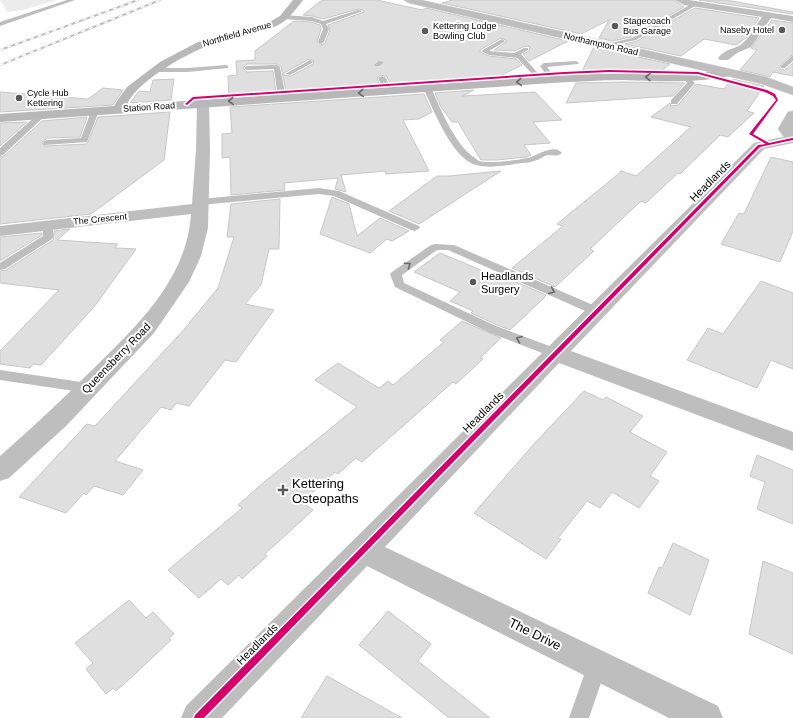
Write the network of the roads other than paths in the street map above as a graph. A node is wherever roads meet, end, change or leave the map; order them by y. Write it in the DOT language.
graph roads {
  1 [pos="72,0"];
  2 [pos="297,0"];
  3 [pos="409,0"];
  4 [pos="680,0"];
  5 [pos="695,4"];
  6 [pos="360,10"];
  7 [pos="768,15"];
  8 [pos="284,17"];
  9 [pos="793,18"];
  10 [pos="323,23"];
  11 [pos="0,24"];
  12 [pos="634,39"];
  13 [pos="502,41"];
  14 [pos="321,42"];
  15 [pos="605,45"];
  16 [pos="526,49"];
  17 [pos="642,54"];
  18 [pos="520,56"];
  19 [pos="793,57"];
  20 [pos="724,58"];
  21 [pos="310,62"];
  22 [pos="576,63"];
  23 [pos="226,67"];
  24 [pos="783,67"];
  25 [pos="248,68"];
  26 [pos="157,70"];
  27 [pos="729,73"];
  28 [pos="288,74"];
  29 [pos="382,78"];
  30 [pos="687,78"];
  31 [pos="547,80"];
  32 [pos="288,84"];
  33 [pos="427,88"];
  34 [pos="388,91"];
  35 [pos="793,91"];
  36 [pos="286,98"];
  37 [pos="674,102"];
  38 [pos="204,103"];
  39 [pos="120,109"];
  40 [pos="94,111"];
  41 [pos="42,115"];
  42 [pos="793,115"];
  43 [pos="0,118"];
  44 [pos="793,139"];
  45 [pos="47,143"];
  46 [pos="0,153"];
  47 [pos="558,153"];
  48 [pos="201,205"];
  49 [pos="48,225"];
  50 [pos="416,228"];
  51 [pos="0,231"];
  52 [pos="1,267"];
  53 [pos="596,311"];
  54 [pos="555,353"];
  55 [pos="0,375"];
  56 [pos="88,388"];
  57 [pos="793,442"];
  58 [pos="0,471"];
  59 [pos="364,551"];
  60 [pos="597,665"];
  61 [pos="198,718"];
  62 [pos="579,718"];
  63 [pos="706,718"];
  1 -- 11 [label="lane"];
  2 -- 8 [label="main road, Northfield Avenue"];
  3 -- 15 [label="street, Northampton Road"];
  4 -- 5 [label="street"];
  5 -- 7 [label="street"];
  5 -- 12 [label="lane"];
  6 -- 10 [label="lane"];
  7 -- 9 [label="street"];
  7 -- 20 [label="street"];
  8 -- 10 [label="lane"];
  8 -- 26 [label="main road, Northfield Avenue"];
  10 -- 14 [label="lane"];
  12 -- 15 [label="lane"];
  12 -- 17 [label="lane"];
  13 -- 18 [label="lane"];
  15 -- 17 [label="street, Northampton Road"];
  16 -- 18 [label="lane"];
  17 -- 27 [label="street, Northampton Road"];
  18 -- 31 [label="lane"];
  19 -- 24 [label="lane"];
  21 -- 28 [label="lane"];
  22 -- 31 [label="lane"];
  23 -- 26 [label="lane"];
  25 -- 36 [label="lane"];
  26 -- 39 [label="main road, Northfield Avenue"];
  27 -- 30 [label="main road, Station Road"];
  27 -- 35 [label="street, Northampton Road"];
  29 -- 34 [label="lane"];
  30 -- 31 [label="main road, Station Road, one-way"];
  30 -- 37 [label="lane"];
  31 -- 33 [label="main road, Station Road, one-way"];
  32 -- 36 [label="lane"];
  33 -- 34 [label="main road, Station Road"];
  33 -- 47 [label="lane"];
  34 -- 36 [label="main road, Station Road, one-way"];
  36 -- 38 [label="main road, Station Road, one-way"];
  38 -- 39 [label="main road, Station Road"];
  38 -- 48 [label="street, Queensberry Road"];
  39 -- 40 [label="main road, Station Road"];
  40 -- 41 [label="main road, Station Road"];
  40 -- 45 [label="lane"];
  41 -- 43 [label="main road, Station Road"];
  41 -- 46 [label="lane"];
  42 -- 44 [label="street"];
  44 -- 53 [label="street, Headlands"];
  48 -- 49 [label="street, The Crescent"];
  48 -- 50 [label="lane"];
  48 -- 56 [label="street, Queensberry Road"];
  49 -- 51 [label="street, The Crescent"];
  49 -- 52 [label="lane"];
  53 -- 54 [label="street, Headlands"];
  54 -- 53 [label="lane, one-way"];
  54 -- 57 [label="street"];
  54 -- 59 [label="street, Headlands"];
  55 -- 56 [label="lane"];
  56 -- 58 [label="street, Queensberry Road"];
  59 -- 60 [label="street, The Drive"];
  59 -- 61 [label="street, Headlands"];
  60 -- 62 [label="lane"];
  60 -- 63 [label="street, The Drive"];
}
